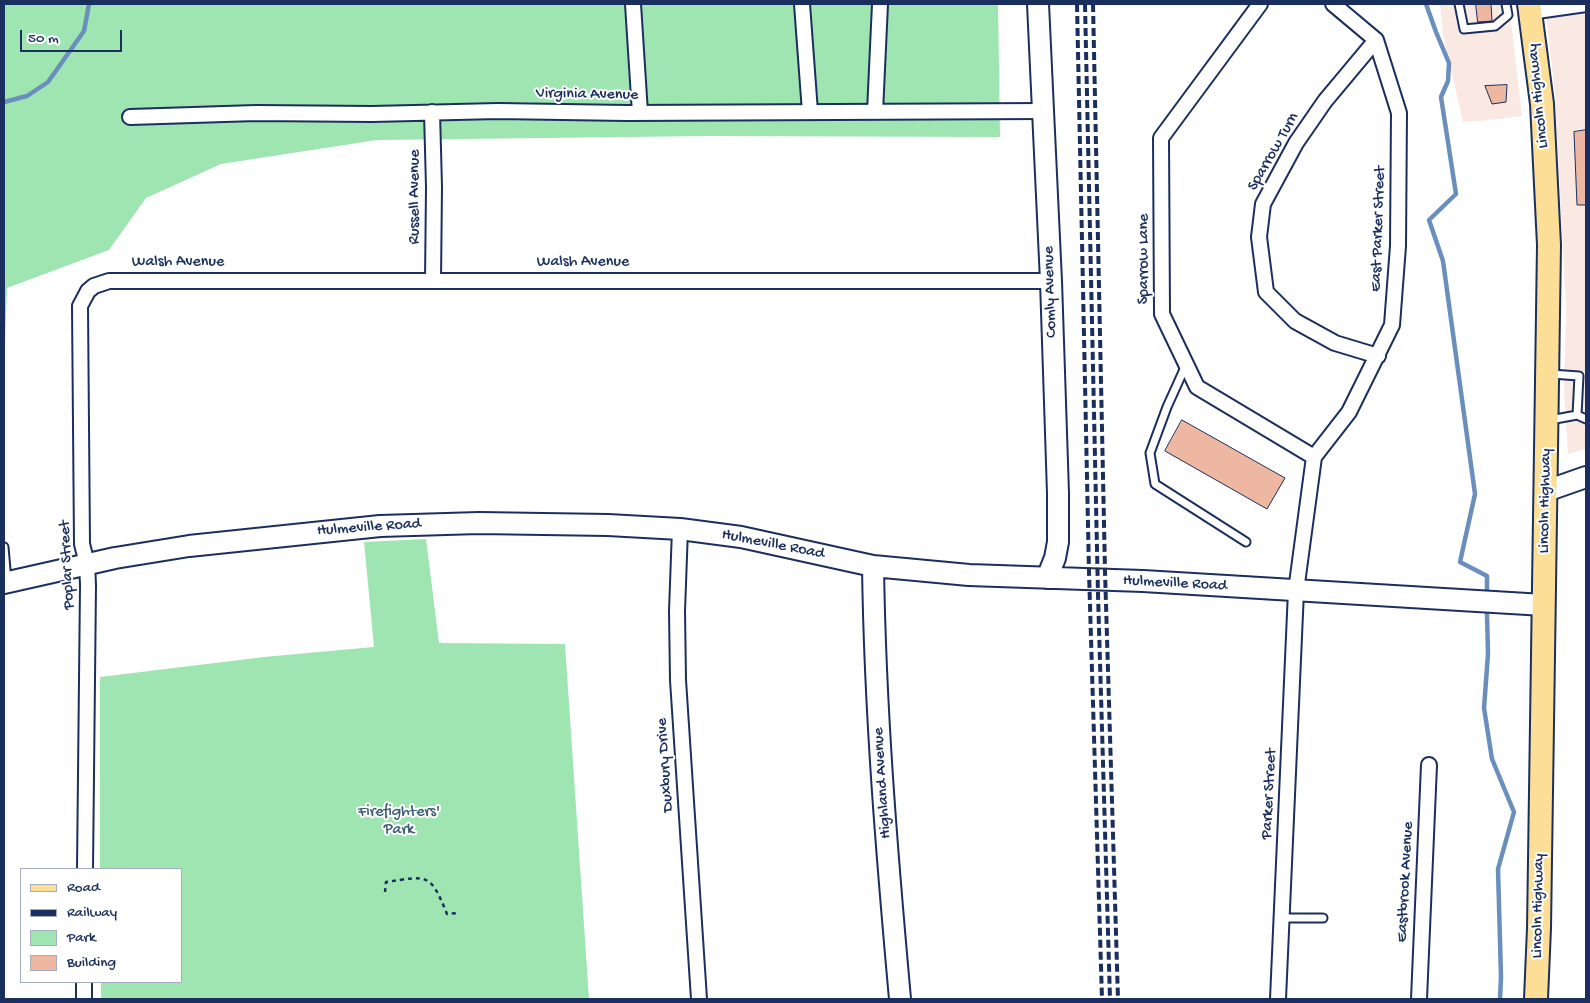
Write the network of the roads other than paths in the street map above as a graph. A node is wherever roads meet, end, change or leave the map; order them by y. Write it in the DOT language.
graph roads {
  1 [pos="633,4"];
  2 [pos="802,4"];
  3 [pos="880,4"];
  4 [pos="1038,4"];
  5 [pos="1260,4"];
  6 [pos="1334,4"];
  7 [pos="1459,4"];
  8 [pos="1506,4"];
  9 [pos="1586,4"];
  10 [pos="1530,8"];
  11 [pos="1376,40"];
  12 [pos="1043,111"];
  13 [pos="432,112"];
  14 [pos="810,112"];
  15 [pos="875,112"];
  16 [pos="640,113"];
  17 [pos="130,117"];
  18 [pos="115,281"];
  19 [pos="433,281"];
  20 [pos="1051,281"];
  21 [pos="1378,356"];
  22 [pos="1186,365"];
  23 [pos="1548,373"];
  24 [pos="1583,376"];
  25 [pos="1577,415"];
  26 [pos="1586,419"];
  27 [pos="1547,420"];
  28 [pos="1314,457"];
  29 [pos="1586,477"];
  30 [pos="1546,491"];
  31 [pos="680,529"];
  32 [pos="1246,542"];
  33 [pos="4,547"];
  34 [pos="87,564"];
  35 [pos="873,566"];
  36 [pos="1047,578"];
  37 [pos="5,582"];
  38 [pos="1296,591"];
  39 [pos="1544,605"];
  40 [pos="1429,766"];
  41 [pos="85,868"];
  42 [pos="1282,918"];
  43 [pos="1323,918"];
  44 [pos="84,983"];
  45 [pos="84,999"];
  46 [pos="699,999"];
  47 [pos="900,999"];
  48 [pos="1278,999"];
  49 [pos="1419,999"];
  50 [pos="1536,999"];
  1 -- 16 [label="street"];
  2 -- 14 [label="street"];
  3 -- 15 [label="street"];
  4 -- 12 [label="street, Comly Avenue"];
  5 -- 22 [label="street, Sparrow Lane"];
  6 -- 11 [label="street"];
  7 -- 8 [label="lane"];
  9 -- 10 [label="street"];
  10 -- 23 [label="main road, Lincoln Highway"];
  11 -- 21 [label="street, East Parker Street"];
  11 -- 21 [label="street, Sparrow Turn"];
  12 -- 15 [label="street, Virginia Avenue"];
  12 -- 20 [label="street, Comly Avenue"];
  13 -- 16 [label="street, Virginia Avenue"];
  13 -- 17 [label="street, Virginia Avenue"];
  13 -- 19 [label="street, Russell Avenue"];
  14 -- 15 [label="street, Virginia Avenue"];
  14 -- 16 [label="street, Virginia Avenue"];
  18 -- 19 [label="street, Walsh Avenue"];
  18 -- 34 [label="street, Poplar Street"];
  19 -- 20 [label="street, Walsh Avenue"];
  20 -- 36 [label="street, Comly Avenue"];
  21 -- 28 [label="street, East Parker Street"];
  22 -- 28 [label="street, Sparrow Lane"];
  22 -- 32 [label="lane"];
  23 -- 24 [label="lane"];
  23 -- 27 [label="main road, Lincoln Highway"];
  24 -- 25 [label="lane"];
  25 -- 26 [label="lane"];
  25 -- 27 [label="lane"];
  27 -- 30 [label="main road, Lincoln Highway"];
  28 -- 38 [label="street"];
  29 -- 30 [label="street"];
  30 -- 39 [label="main road, Lincoln Highway"];
  31 -- 34 [label="street, Hulmeville Road"];
  31 -- 35 [label="street, Hulmeville Road"];
  31 -- 46 [label="street, Duxbury Drive"];
  33 -- 37 [label="lane"];
  34 -- 37 [label="street, Hulmeville Road"];
  34 -- 41 [label="street, Poplar Street"];
  35 -- 36 [label="street, Hulmeville Road"];
  35 -- 47 [label="street, Highland Avenue"];
  36 -- 38 [label="street, Hulmeville Road"];
  38 -- 39 [label="street, Hulmeville Road"];
  38 -- 42 [label="street, Parker Street"];
  39 -- 50 [label="main road, Lincoln Highway"];
  40 -- 49 [label="street, Eastbrook Avenue"];
  42 -- 43 [label="lane"];
  42 -- 48 [label="street, Parker Street"];
  44 -- 45 [label="street"];
}
